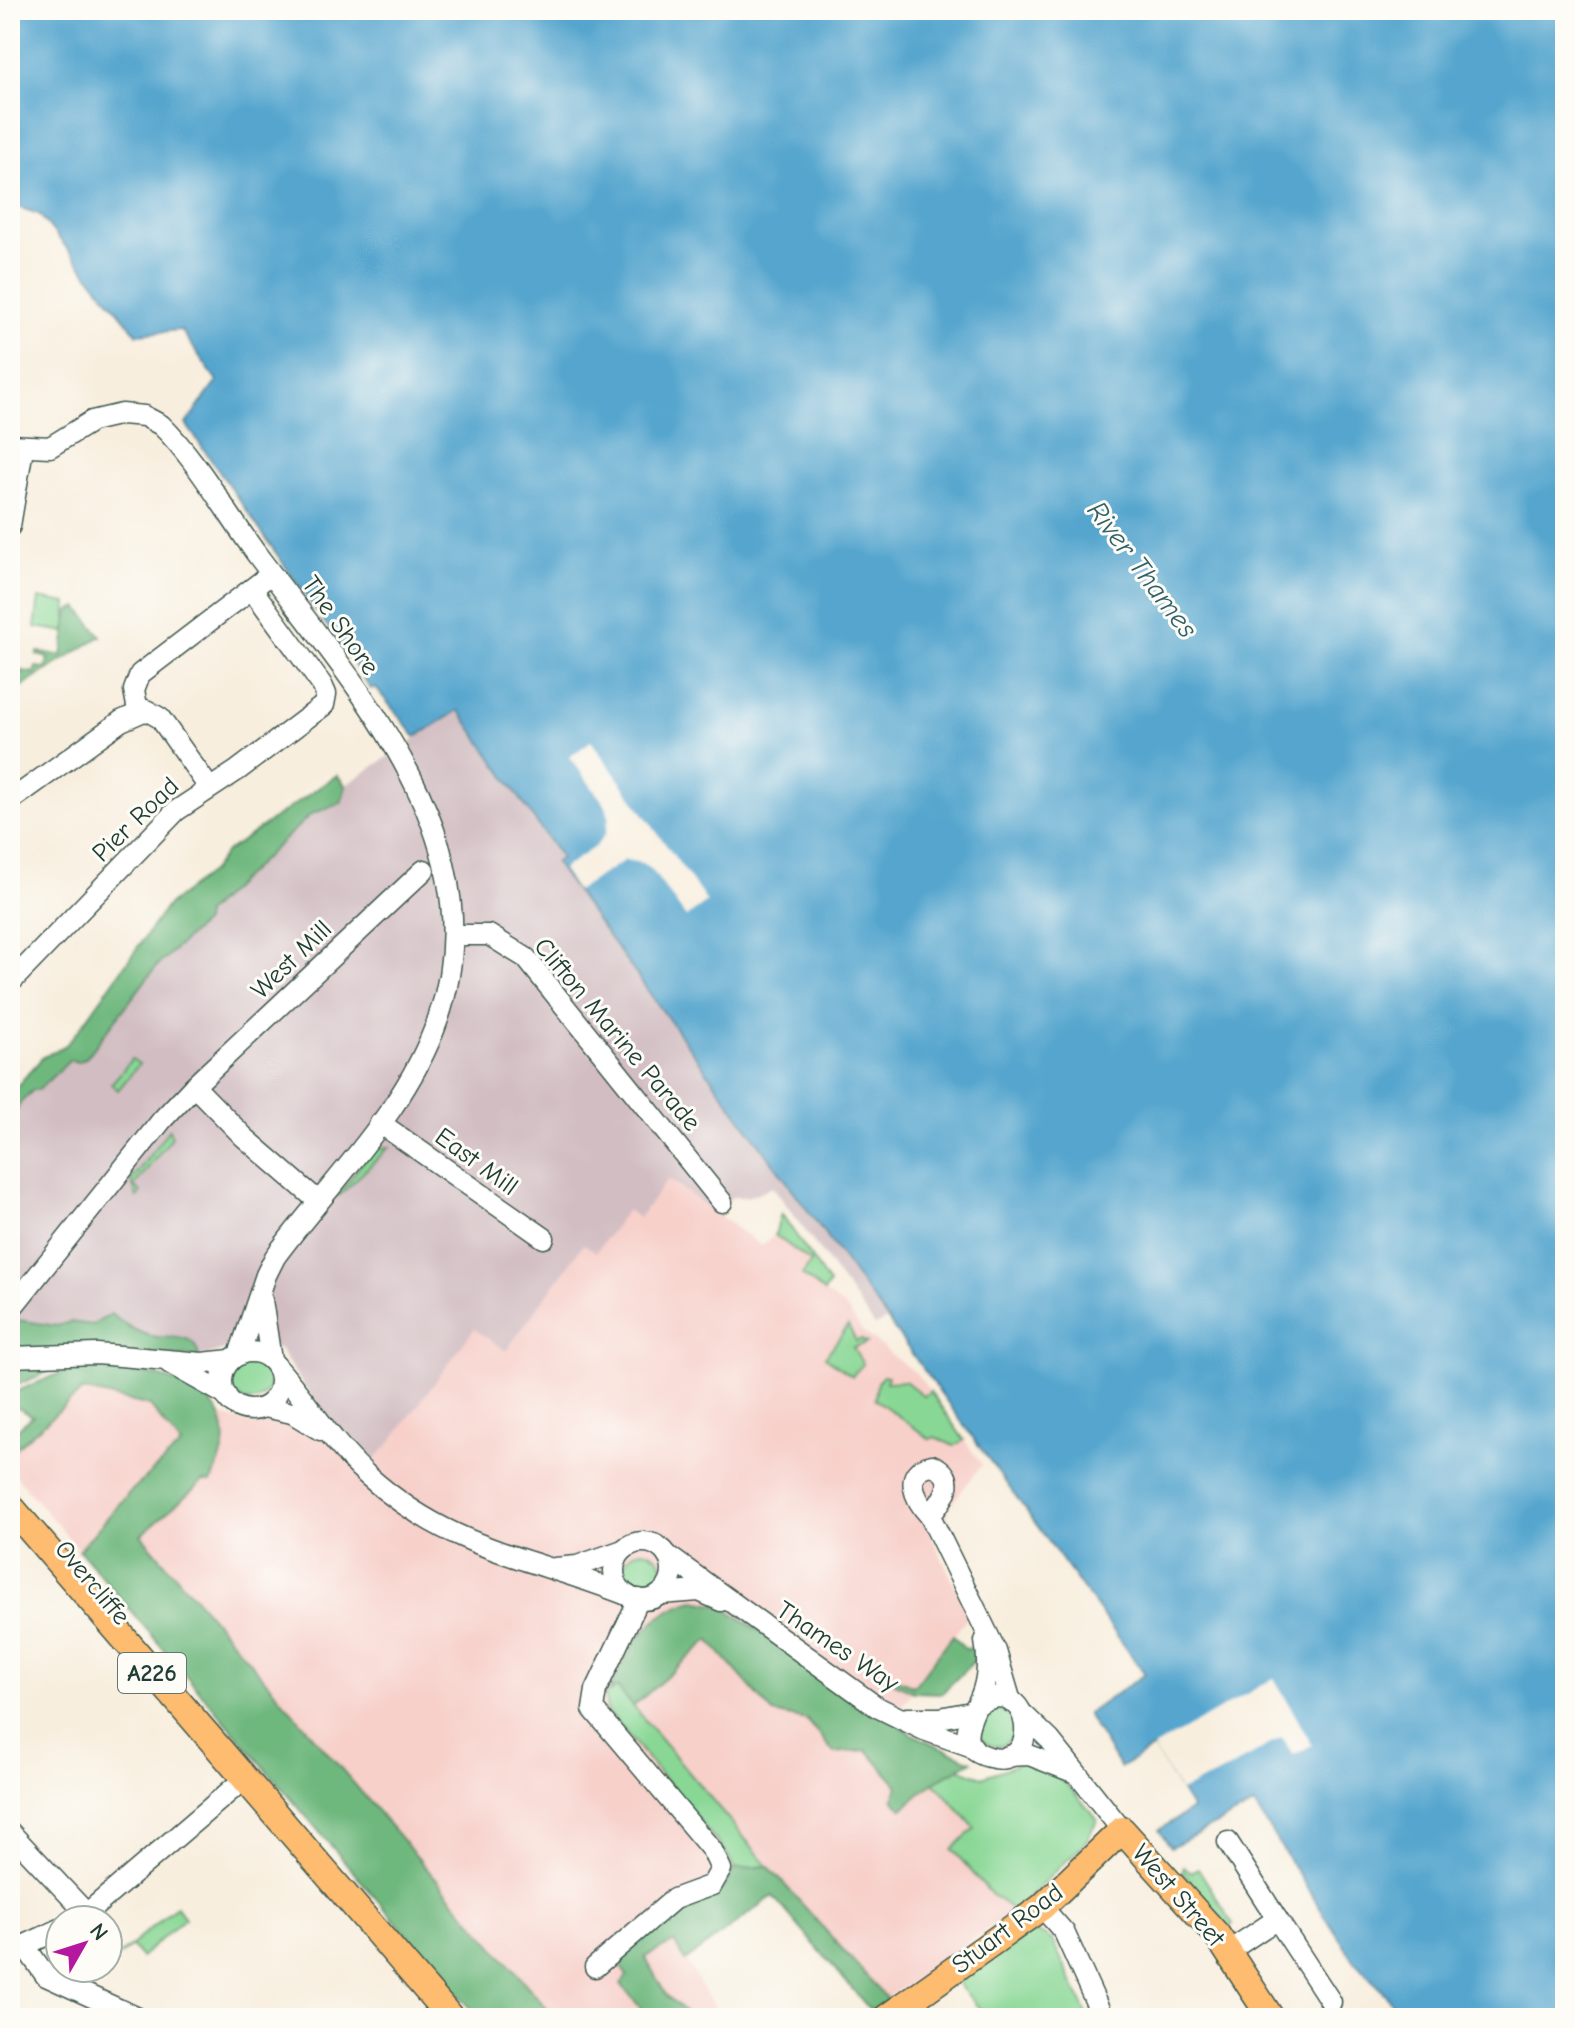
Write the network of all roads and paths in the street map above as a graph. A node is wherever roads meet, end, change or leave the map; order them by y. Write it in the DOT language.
graph roads {
  1 [pos="16,447"];
  2 [pos="10,526"];
  3 [pos="272,573"];
  4 [pos="252,589"];
  5 [pos="138,711"];
  6 [pos="208,786"];
  7 [pos="10,801"];
  8 [pos="424,870"];
  9 [pos="453,935"];
  10 [pos="10,983"];
  11 [pos="194,1086"];
  12 [pos="380,1123"];
  13 [pos="318,1201"];
  14 [pos="722,1202"];
  15 [pos="544,1238"];
  16 [pos="261,1288"];
  17 [pos="10,1310"];
  18 [pos="10,1357"];
  19 [pos="235,1358"];
  20 [pos="165,1361"];
  21 [pos="273,1363"];
  22 [pos="226,1395"];
  23 [pos="265,1407"];
  24 [pos="327,1434"];
  25 [pos="10,1485"];
  26 [pos="10,1497"];
  27 [pos="10,1506"];
  28 [pos="930,1516"];
  29 [pos="623,1550"];
  30 [pos="667,1555"];
  31 [pos="547,1569"];
  32 [pos="64,1570"];
  33 [pos="660,1594"];
  34 [pos="633,1597"];
  35 [pos="749,1617"];
  36 [pos="984,1629"];
  37 [pos="1018,1708"];
  38 [pos="974,1709"];
  39 [pos="206,1716"];
  40 [pos="899,1717"];
  41 [pos="973,1747"];
  42 [pos="1008,1756"];
  43 [pos="1080,1776"];
  44 [pos="243,1780"];
  45 [pos="1122,1830"];
  46 [pos="10,1832"];
  47 [pos="297,1836"];
  48 [pos="1228,1842"];
  49 [pos="72,1904"];
  50 [pos="98,1904"];
  51 [pos="1042,1907"];
  52 [pos="1277,1919"];
  53 [pos="44,1936"];
  54 [pos="17,1948"];
  55 [pos="1229,1951"];
  56 [pos="595,1967"];
  57 [pos="1331,2002"];
  58 [pos="138,2018"];
  59 [pos="451,2018"];
  60 [pos="886,2018"];
  61 [pos="1103,2018"];
  62 [pos="1271,2018"];
  1 -- 2 [label="street"];
  1 -- 3 [label="street, The Shore"];
  3 -- 4 [label="street"];
  3 -- 9 [label="street, The Shore"];
  4 -- 5 [label="street"];
  4 -- 6 [label="street, Pier Road"];
  5 -- 6 [label="street"];
  5 -- 7 [label="street"];
  6 -- 10 [label="street, Pier Road"];
  8 -- 11 [label="street, West Mill"];
  9 -- 12 [label="street"];
  9 -- 14 [label="street, Clifton Marine Parade"];
  11 -- 13 [label="street"];
  11 -- 17 [label="street, West Mill"];
  12 -- 13 [label="street"];
  12 -- 15 [label="street, East Mill"];
  13 -- 16 [label="street"];
  16 -- 19 [label="street"];
  16 -- 21 [label="street"];
  18 -- 20 [label="street"];
  19 -- 20 [label="street"];
  19 -- 21 [label="street"];
  19 -- 22 [label="street"];
  20 -- 22 [label="street"];
  21 -- 23 [label="street"];
  21 -- 24 [label="street"];
  22 -- 23 [label="street"];
  23 -- 24 [label="street"];
  24 -- 31 [label="street"];
  25 -- 39 [label="main road, Overcliffe"];
  26 -- 32 [label="main road, Overcliffe"];
  27 -- 32 [label="main road, Overcliffe / A226"];
  28 -- 36 [label="street"];
  29 -- 30 [label="street"];
  29 -- 31 [label="street"];
  29 -- 34 [label="street"];
  30 -- 33 [label="street"];
  30 -- 35 [label="street, Thames Way"];
  31 -- 34 [label="street"];
  32 -- 44 [label="main road, Overcliffe / A226"];
  33 -- 34 [label="street"];
  33 -- 35 [label="street, Thames Way"];
  34 -- 56 [label="street"];
  35 -- 40 [label="street, Thames Way"];
  36 -- 37 [label="street"];
  36 -- 38 [label="street"];
  37 -- 38 [label="street"];
  37 -- 42 [label="street"];
  37 -- 43 [label="street, West Street"];
  38 -- 40 [label="street, Thames Way"];
  38 -- 41 [label="street"];
  39 -- 44 [label="main road, Overcliffe"];
  39 -- 47 [label="main road, Overcliffe"];
  40 -- 41 [label="street, Thames Way"];
  41 -- 42 [label="street"];
  42 -- 43 [label="street, West Street"];
  43 -- 45 [label="street, West Street"];
  44 -- 47 [label="main road, Overcliffe / A226"];
  44 -- 50 [label="street"];
  45 -- 51 [label="main road, Stuart Road"];
  45 -- 55 [label="main road, West Street"];
  46 -- 49 [label="street"];
  47 -- 59 [label="main road, Overcliffe / A226"];
  48 -- 52 [label="street"];
  51 -- 60 [label="main road, Stuart Road"];
  51 -- 61 [label="street"];
  52 -- 55 [label="street"];
  52 -- 57 [label="street"];
  53 -- 54 [label="street"];
  54 -- 58 [label="street"];
  55 -- 62 [label="main road, West Street"];
}
